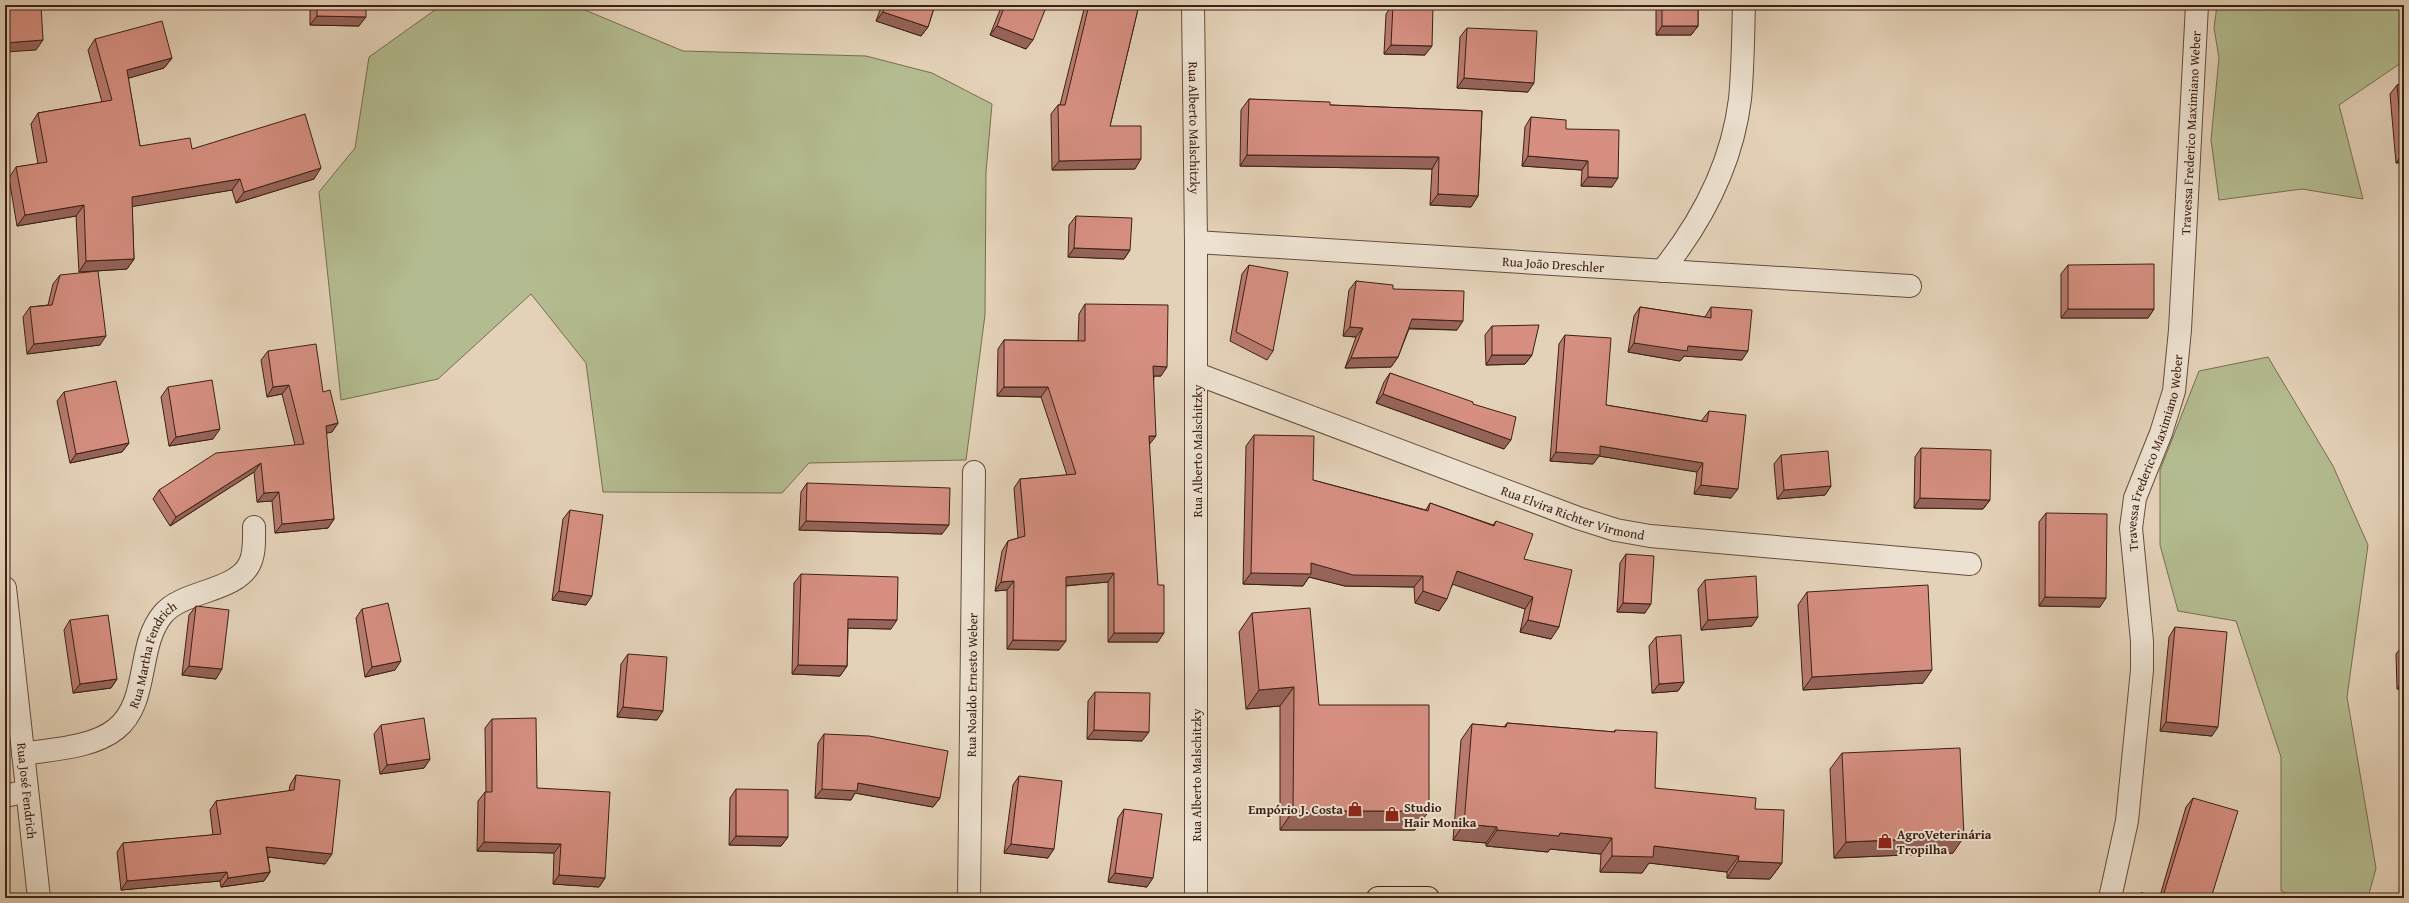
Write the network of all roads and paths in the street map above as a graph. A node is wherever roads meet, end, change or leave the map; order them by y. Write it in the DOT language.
graph roads {
  1 [pos="1193,5"];
  2 [pos="1744,5"];
  3 [pos="2196,5"];
  4 [pos="1196,242"];
  5 [pos="1662,271"];
  6 [pos="1910,286"];
  7 [pos="1197,374"];
  8 [pos="974,472"];
  9 [pos="254,527"];
  10 [pos="1970,564"];
  11 [pos="5,588"];
  12 [pos="23,754"];
  13 [pos="28,791"];
  14 [pos="5,796"];
  15 [pos="39,898"];
  16 [pos="969,898"];
  17 [pos="1196,898"];
  18 [pos="1378,898"];
  19 [pos="1428,898"];
  20 [pos="2110,898"];
  1 -- 4 [label="street, Rua Alberto Malschitzky"];
  2 -- 5 [label="street"];
  3 -- 20 [label="street, Travessa Frederico Maximiano Weber"];
  4 -- 5 [label="street, Rua João Dreschler"];
  4 -- 7 [label="street, Rua Alberto Malschitzky"];
  5 -- 6 [label="street, Rua João Dreschler"];
  7 -- 10 [label="street, Rua Elvira Richter Virmond"];
  7 -- 17 [label="street, Rua Alberto Malschitzky"];
  8 -- 16 [label="street, Rua Noaldo Ernesto Weber"];
  9 -- 12 [label="street, Rua Martha Fendrich"];
  11 -- 12 [label="street, Rua José Fendrich"];
  12 -- 13 [label="street, Rua José Fendrich"];
  13 -- 14 [label="street"];
  13 -- 15 [label="street, Rua José Fendrich"];
  18 -- 19 [label="main road"];
}
